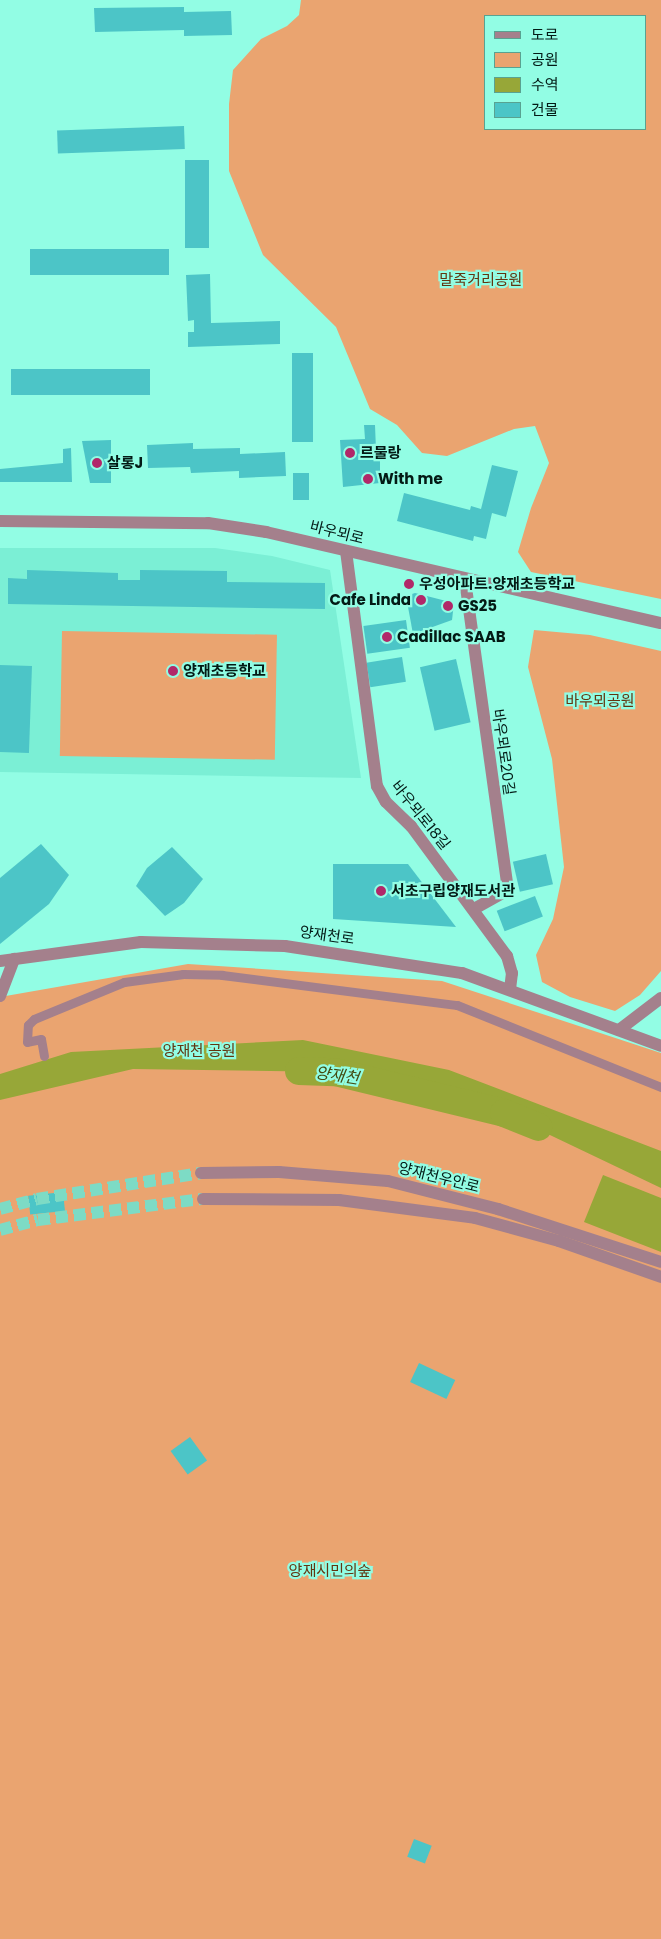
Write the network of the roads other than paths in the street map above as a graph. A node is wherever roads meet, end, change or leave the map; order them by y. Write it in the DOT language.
graph roads {
  1 [pos="0,521"];
  2 [pos="346,551"];
  3 [pos="465,580"];
  4 [pos="661,623"];
  5 [pos="474,909"];
  6 [pos="14,959"];
  7 [pos="0,961"];
  8 [pos="510,989"];
  9 [pos="0,996"];
  10 [pos="661,998"];
  11 [pos="619,1030"];
  12 [pos="661,1046"];
  13 [pos="44,1056"];
  14 [pos="661,1087"];
  15 [pos="201,1173"];
  16 [pos="203,1199"];
  17 [pos="562,1236"];
  18 [pos="661,1262"];
  19 [pos="661,1277"];
  1 -- 2 [label="street, 바우뫼로"];
  2 -- 3 [label="street, 바우뫼로"];
  2 -- 5 [label="street, 바우뫼로18길"];
  3 -- 4 [label="street, 바우뫼로"];
  3 -- 5 [label="street, 바우뫼로20길"];
  5 -- 8 [label="street, 바우뫼로18길"];
  6 -- 7 [label="street, 양재천로"];
  6 -- 8 [label="street, 양재천로"];
  6 -- 9 [label="street"];
  8 -- 11 [label="street, 양재천로"];
  10 -- 11 [label="street"];
  11 -- 12 [label="street, 양재천로"];
  13 -- 14 [label="street"];
  15 -- 17 [label="street, 양재천우안로"];
  16 -- 17 [label="street, 양재천우안로"];
  17 -- 18 [label="street, 양재천우안로"];
  17 -- 19 [label="street, 양재천우안로"];
}
